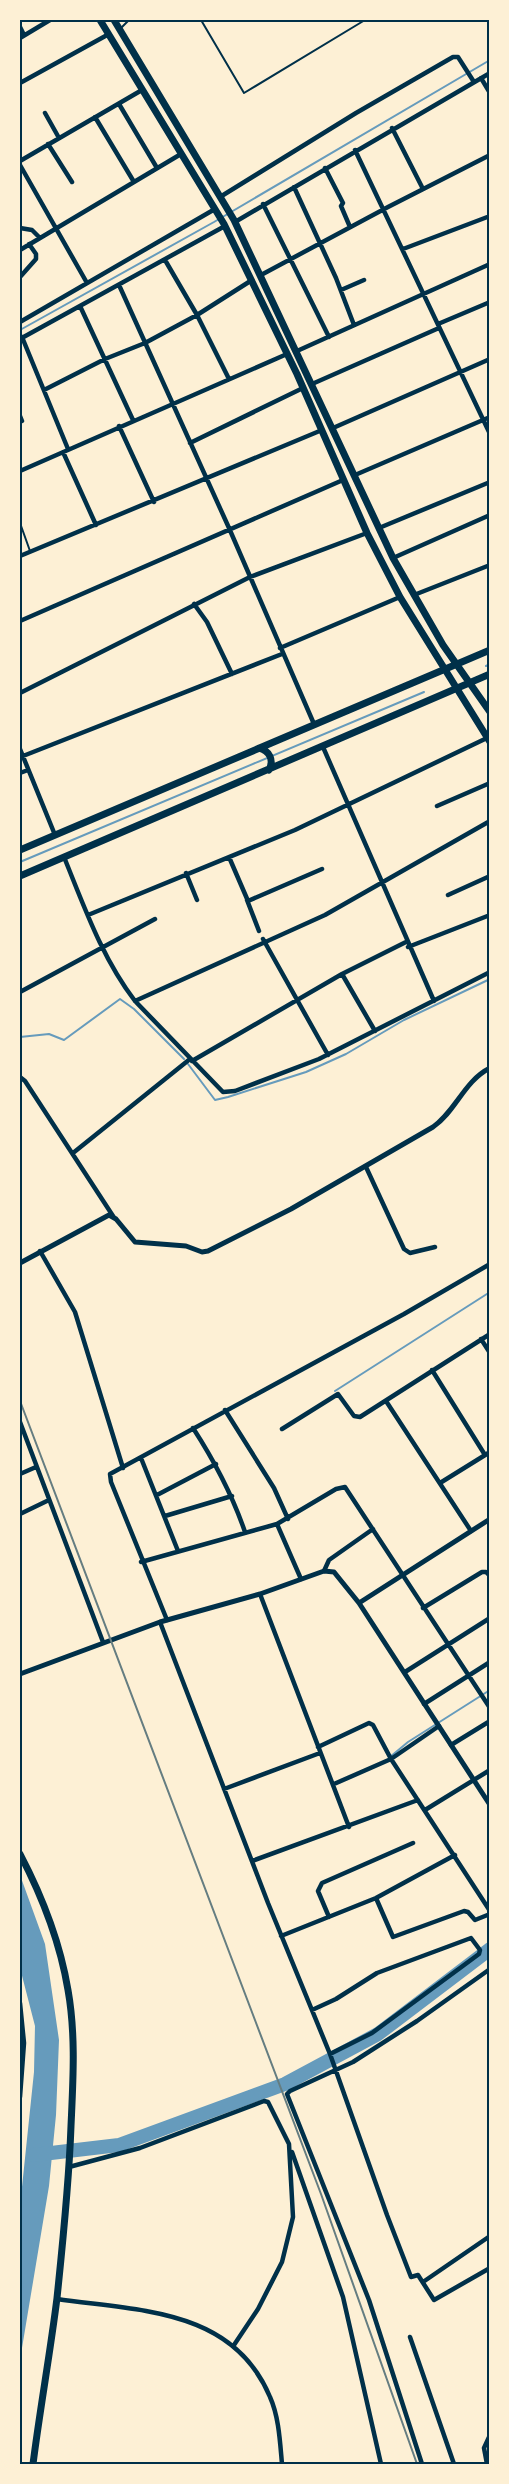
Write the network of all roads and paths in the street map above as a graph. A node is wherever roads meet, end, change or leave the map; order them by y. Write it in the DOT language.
graph roads {
  1 [pos="50,20"];
  2 [pos="100,20"];
  3 [pos="114,20"];
  4 [pos="129,20"];
  5 [pos="201,20"];
  6 [pos="365,20"];
  7 [pos="20,27"];
  8 [pos="120,28"];
  9 [pos="109,34"];
  10 [pos="22,37"];
  11 [pos="489,73"];
  12 [pos="481,78"];
  13 [pos="473,79"];
  14 [pos="20,83"];
  15 [pos="142,90"];
  16 [pos="489,93"];
  17 [pos="119,104"];
  18 [pos="45,113"];
  19 [pos="95,117"];
  20 [pos="392,128"];
  21 [pos="59,138"];
  22 [pos="48,144"];
  23 [pos="355,150"];
  24 [pos="181,154"];
  25 [pos="489,155"];
  26 [pos="20,163"];
  27 [pos="157,168"];
  28 [pos="325,168"];
  29 [pos="26,176"];
  30 [pos="20,180"];
  31 [pos="72,182"];
  32 [pos="134,182"];
  33 [pos="294,187"];
  34 [pos="423,189"];
  35 [pos="220,197"];
  36 [pos="263,204"];
  37 [pos="382,209"];
  38 [pos="216,210"];
  39 [pos="489,216"];
  40 [pos="234,221"];
  41 [pos="225,225"];
  42 [pos="350,227"];
  43 [pos="20,228"];
  44 [pos="57,228"];
  45 [pos="40,238"];
  46 [pos="29,244"];
  47 [pos="319,244"];
  48 [pos="403,249"];
  49 [pos="20,250"];
  50 [pos="291,259"];
  51 [pos="165,260"];
  52 [pos="489,264"];
  53 [pos="261,275"];
  54 [pos="20,277"];
  55 [pos="252,280"];
  56 [pos="364,280"];
  57 [pos="87,283"];
  58 [pos="119,285"];
  59 [pos="341,290"];
  60 [pos="422,293"];
  61 [pos="489,302"];
  62 [pos="80,306"];
  63 [pos="197,315"];
  64 [pos="20,322"];
  65 [pos="354,325"];
  66 [pos="439,326"];
  67 [pos="329,337"];
  68 [pos="21,338"];
  69 [pos="145,343"];
  70 [pos="287,354"];
  71 [pos="298,355"];
  72 [pos="105,359"];
  73 [pos="489,359"];
  74 [pos="291,362"];
  75 [pos="306,370"];
  76 [pos="461,371"];
  77 [pos="297,374"];
  78 [pos="229,380"];
  79 [pos="312,384"];
  80 [pos="303,388"];
  81 [pos="44,390"];
  82 [pos="172,404"];
  83 [pos="489,417"];
  84 [pos="134,420"];
  85 [pos="483,420"];
  86 [pos="119,426"];
  87 [pos="333,428"];
  88 [pos="322,430"];
  89 [pos="489,434"];
  90 [pos="190,443"];
  91 [pos="65,450"];
  92 [pos="20,471"];
  93 [pos="355,475"];
  94 [pos="207,480"];
  95 [pos="344,480"];
  96 [pos="489,482"];
  97 [pos="154,502"];
  98 [pos="489,515"];
  99 [pos="20,523"];
  100 [pos="96,525"];
  101 [pos="229,528"];
  102 [pos="379,528"];
  103 [pos="367,533"];
  104 [pos="30,552"];
  105 [pos="20,556"];
  106 [pos="393,558"];
  107 [pos="489,565"];
  108 [pos="250,577"];
  109 [pos="414,595"];
  110 [pos="400,597"];
  111 [pos="194,604"];
  112 [pos="20,621"];
  113 [pos="280,648"];
  114 [pos="489,650"];
  115 [pos="282,654"];
  116 [pos="457,663"];
  117 [pos="444,669"];
  118 [pos="232,674"];
  119 [pos="489,674"];
  120 [pos="470,683"];
  121 [pos="455,689"];
  122 [pos="20,693"];
  123 [pos="489,712"];
  124 [pos="314,724"];
  125 [pos="488,740"];
  126 [pos="323,747"];
  127 [pos="20,749"];
  128 [pos="262,749"];
  129 [pos="23,756"];
  130 [pos="270,767"];
  131 [pos="28,770"];
  132 [pos="20,773"];
  133 [pos="489,783"];
  134 [pos="347,805"];
  135 [pos="437,806"];
  136 [pos="489,821"];
  137 [pos="55,835"];
  138 [pos="20,850"];
  139 [pos="64,857"];
  140 [pos="228,857"];
  141 [pos="322,868"];
  142 [pos="186,873"];
  143 [pos="20,876"];
  144 [pos="489,876"];
  145 [pos="384,882"];
  146 [pos="448,895"];
  147 [pos="197,900"];
  148 [pos="247,900"];
  149 [pos="88,915"];
  150 [pos="489,915"];
  151 [pos="155,919"];
  152 [pos="260,931"];
  153 [pos="263,941"];
  154 [pos="407,945"];
  155 [pos="100,947"];
  156 [pos="489,972"];
  157 [pos="342,974"];
  158 [pos="20,992"];
  159 [pos="298,999"];
  160 [pos="135,1001"];
  161 [pos="434,1001"];
  162 [pos="375,1031"];
  163 [pos="328,1054"];
  164 [pos="191,1060"];
  165 [pos="489,1068"];
  166 [pos="20,1077"];
  167 [pos="74,1155"];
  168 [pos="366,1167"];
  169 [pos="113,1216"];
  170 [pos="435,1247"];
  171 [pos="40,1251"];
  172 [pos="20,1263"];
  173 [pos="489,1264"];
  174 [pos="489,1334"];
  175 [pos="481,1339"];
  176 [pos="489,1353"];
  177 [pos="432,1370"];
  178 [pos="386,1401"];
  179 [pos="225,1410"];
  180 [pos="20,1423"];
  181 [pos="193,1428"];
  182 [pos="282,1429"];
  183 [pos="487,1454"];
  184 [pos="141,1458"];
  185 [pos="216,1464"];
  186 [pos="36,1467"];
  187 [pos="123,1468"];
  188 [pos="20,1474"];
  189 [pos="440,1483"];
  190 [pos="157,1495"];
  191 [pos="232,1496"];
  192 [pos="49,1500"];
  193 [pos="20,1514"];
  194 [pos="165,1516"];
  195 [pos="288,1519"];
  196 [pos="489,1519"];
  197 [pos="277,1524"];
  198 [pos="373,1529"];
  199 [pos="471,1531"];
  200 [pos="245,1532"];
  201 [pos="178,1551"];
  202 [pos="141,1562"];
  203 [pos="324,1571"];
  204 [pos="402,1575"];
  205 [pos="489,1576"];
  206 [pos="301,1579"];
  207 [pos="260,1594"];
  208 [pos="359,1603"];
  209 [pos="423,1608"];
  210 [pos="489,1618"];
  211 [pos="164,1621"];
  212 [pos="103,1642"];
  213 [pos="447,1644"];
  214 [pos="489,1662"];
  215 [pos="405,1672"];
  216 [pos="20,1674"];
  217 [pos="468,1676"];
  218 [pos="424,1704"];
  219 [pos="489,1708"];
  220 [pos="489,1721"];
  221 [pos="437,1723"];
  222 [pos="451,1745"];
  223 [pos="319,1750"];
  224 [pos="390,1758"];
  225 [pos="489,1770"];
  226 [pos="473,1780"];
  227 [pos="334,1784"];
  228 [pos="224,1789"];
  229 [pos="418,1800"];
  230 [pos="489,1805"];
  231 [pos="425,1810"];
  232 [pos="349,1827"];
  233 [pos="413,1843"];
  234 [pos="20,1854"];
  235 [pos="455,1855"];
  236 [pos="252,1861"];
  237 [pos="376,1898"];
  238 [pos="489,1912"];
  239 [pos="329,1917"];
  240 [pos="281,1936"];
  241 [pos="489,1969"];
  242 [pos="20,2003"];
  243 [pos="312,2010"];
  244 [pos="20,2011"];
  245 [pos="22,2053"];
  246 [pos="331,2058"];
  247 [pos="335,2072"];
  248 [pos="20,2097"];
  249 [pos="289,2144"];
  250 [pos="69,2164"];
  251 [pos="489,2236"];
  252 [pos="489,2268"];
  253 [pos="423,2282"];
  254 [pos="57,2299"];
  255 [pos="410,2337"];
  256 [pos="234,2345"];
  257 [pos="489,2435"];
  258 [pos="33,2464"];
  259 [pos="282,2464"];
  260 [pos="381,2464"];
  261 [pos="422,2464"];
  262 [pos="454,2464"];
  263 [pos="487,2464"];
  1 -- 10 [label="street"];
  2 -- 9 [label="main road"];
  3 -- 8 [label="main road"];
  4 -- 8 [label="lane"];
  5 -- 6 [label="lane"];
  7 -- 10 [label="street"];
  8 -- 35 [label="main road"];
  9 -- 14 [label="street"];
  9 -- 15 [label="main road"];
  11 -- 12 [label="street"];
  12 -- 13 [label="street"];
  12 -- 16 [label="street"];
  13 -- 20 [label="street"];
  13 -- 35 [label="street"];
  15 -- 17 [label="street"];
  15 -- 24 [label="main road"];
  17 -- 19 [label="street"];
  17 -- 27 [label="street"];
  18 -- 21 [label="street"];
  19 -- 21 [label="street"];
  19 -- 32 [label="street"];
  20 -- 23 [label="street"];
  20 -- 34 [label="street"];
  21 -- 22 [label="street"];
  22 -- 26 [label="street"];
  22 -- 31 [label="street"];
  23 -- 28 [label="street"];
  23 -- 37 [label="street"];
  24 -- 27 [label="street"];
  24 -- 38 [label="main road"];
  25 -- 34 [label="street"];
  26 -- 29 [label="street"];
  27 -- 32 [label="street"];
  28 -- 33 [label="street"];
  28 -- 42 [label="street"];
  29 -- 30 [label="street"];
  29 -- 44 [label="street"];
  32 -- 44 [label="street"];
  33 -- 36 [label="street"];
  33 -- 47 [label="street"];
  34 -- 37 [label="street"];
  35 -- 40 [label="main road"];
  36 -- 40 [label="street"];
  36 -- 50 [label="street"];
  37 -- 42 [label="street"];
  37 -- 48 [label="street"];
  38 -- 41 [label="main road"];
  38 -- 57 [label="street"];
  39 -- 48 [label="street"];
  40 -- 53 [label="main road"];
  41 -- 51 [label="street"];
  41 -- 55 [label="main road"];
  42 -- 47 [label="street"];
  43 -- 45 [label="street"];
  44 -- 45 [label="street"];
  44 -- 57 [label="street"];
  45 -- 46 [label="street"];
  46 -- 49 [label="street"];
  46 -- 54 [label="street"];
  47 -- 50 [label="street"];
  47 -- 59 [label="street"];
  48 -- 60 [label="street"];
  50 -- 53 [label="street"];
  50 -- 67 [label="street"];
  51 -- 58 [label="street"];
  51 -- 63 [label="street"];
  52 -- 60 [label="street"];
  53 -- 71 [label="main road"];
  55 -- 63 [label="street"];
  55 -- 70 [label="main road"];
  56 -- 59 [label="street"];
  57 -- 64 [label="street"];
  58 -- 62 [label="street"];
  58 -- 69 [label="street"];
  59 -- 65 [label="street"];
  60 -- 65 [label="street"];
  60 -- 66 [label="street"];
  61 -- 66 [label="street"];
  62 -- 68 [label="street"];
  62 -- 72 [label="street"];
  63 -- 69 [label="street"];
  63 -- 78 [label="street"];
  65 -- 67 [label="street"];
  66 -- 76 [label="street"];
  66 -- 79 [label="street"];
  67 -- 71 [label="street"];
  68 -- 81 [label="street"];
  69 -- 72 [label="street"];
  69 -- 82 [label="street"];
  70 -- 74 [label="main road"];
  70 -- 78 [label="street"];
  71 -- 74 [label="main road"];
  71 -- 75 [label="main road"];
  72 -- 81 [label="street"];
  72 -- 84 [label="street"];
  73 -- 76 [label="street"];
  74 -- 77 [label="main road"];
  75 -- 77 [label="main road"];
  75 -- 79 [label="main road"];
  76 -- 85 [label="street"];
  76 -- 87 [label="street"];
  77 -- 80 [label="main road"];
  78 -- 82 [label="street"];
  79 -- 87 [label="main road"];
  80 -- 88 [label="main road"];
  80 -- 90 [label="street"];
  81 -- 91 [label="street"];
  82 -- 84 [label="street"];
  82 -- 90 [label="street"];
  83 -- 85 [label="street"];
  84 -- 86 [label="street"];
  85 -- 89 [label="street"];
  85 -- 93 [label="street"];
  86 -- 91 [label="street"];
  86 -- 97 [label="street"];
  87 -- 93 [label="main road"];
  88 -- 94 [label="street"];
  88 -- 95 [label="main road"];
  90 -- 94 [label="street"];
  91 -- 92 [label="street"];
  91 -- 100 [label="street"];
  93 -- 102 [label="main road"];
  94 -- 97 [label="street"];
  94 -- 101 [label="street"];
  95 -- 101 [label="street"];
  95 -- 103 [label="main road"];
  96 -- 102 [label="street"];
  97 -- 100 [label="street"];
  98 -- 106 [label="street"];
  99 -- 104 [label="lane"];
  100 -- 104 [label="street"];
  101 -- 108 [label="street"];
  101 -- 112 [label="street"];
  102 -- 106 [label="main road"];
  103 -- 108 [label="street"];
  103 -- 110 [label="main road"];
  104 -- 105 [label="street"];
  106 -- 109 [label="main road"];
  107 -- 109 [label="street"];
  108 -- 111 [label="street"];
  108 -- 113 [label="street"];
  109 -- 116 [label="main road"];
  110 -- 113 [label="street"];
  110 -- 117 [label="main road"];
  111 -- 118 [label="street"];
  111 -- 122 [label="street"];
  113 -- 115 [label="street"];
  114 -- 116 [label="main road"];
  115 -- 118 [label="street"];
  115 -- 124 [label="street"];
  116 -- 117 [label="main road"];
  116 -- 120 [label="main road"];
  117 -- 121 [label="main road"];
  117 -- 124 [label="main road"];
  118 -- 129 [label="street"];
  119 -- 120 [label="main road"];
  120 -- 121 [label="main road"];
  120 -- 123 [label="main road"];
  121 -- 125 [label="main road"];
  121 -- 126 [label="main road"];
  124 -- 128 [label="main road"];
  125 -- 134 [label="street"];
  126 -- 130 [label="main road"];
  126 -- 134 [label="street"];
  127 -- 129 [label="street"];
  128 -- 130 [label="main road"];
  128 -- 137 [label="main road"];
  129 -- 131 [label="street"];
  130 -- 139 [label="main road"];
  131 -- 132 [label="street"];
  131 -- 137 [label="street"];
  133 -- 135 [label="street"];
  134 -- 140 [label="street"];
  134 -- 145 [label="street"];
  136 -- 145 [label="street"];
  137 -- 138 [label="main road"];
  139 -- 143 [label="main road"];
  139 -- 149 [label="street"];
  140 -- 142 [label="street"];
  140 -- 148 [label="street"];
  141 -- 148 [label="street"];
  142 -- 147 [label="street"];
  142 -- 149 [label="street"];
  144 -- 146 [label="street"];
  145 -- 153 [label="street"];
  145 -- 154 [label="street"];
  148 -- 152 [label="street"];
  149 -- 155 [label="street"];
  150 -- 154 [label="street"];
  151 -- 155 [label="street"];
  153 -- 159 [label="street"];
  153 -- 160 [label="street"];
  154 -- 157 [label="street"];
  154 -- 161 [label="street"];
  155 -- 158 [label="street"];
  155 -- 160 [label="street"];
  156 -- 161 [label="street"];
  157 -- 159 [label="street"];
  157 -- 162 [label="street"];
  159 -- 163 [label="street"];
  159 -- 164 [label="street"];
  160 -- 164 [label="street"];
  161 -- 162 [label="street"];
  162 -- 163 [label="street"];
  163 -- 164 [label="street"];
  164 -- 167 [label="street"];
  165 -- 168 [label="street"];
  166 -- 167 [label="street"];
  167 -- 169 [label="street"];
  168 -- 169 [label="street"];
  168 -- 170 [label="street"];
  169 -- 171 [label="street"];
  171 -- 172 [label="street"];
  171 -- 187 [label="street"];
  173 -- 179 [label="street"];
  174 -- 175 [label="street"];
  175 -- 176 [label="street"];
  175 -- 177 [label="street"];
  177 -- 178 [label="street"];
  177 -- 183 [label="street"];
  178 -- 182 [label="street"];
  178 -- 189 [label="street"];
  179 -- 181 [label="street"];
  179 -- 195 [label="street"];
  180 -- 186 [label="street"];
  181 -- 184 [label="street"];
  181 -- 185 [label="street"];
  183 -- 189 [label="street"];
  184 -- 187 [label="street"];
  184 -- 190 [label="street"];
  185 -- 190 [label="street"];
  185 -- 191 [label="street"];
  186 -- 188 [label="street"];
  186 -- 192 [label="street"];
  187 -- 202 [label="street"];
  189 -- 199 [label="street"];
  190 -- 194 [label="street"];
  191 -- 194 [label="street"];
  191 -- 200 [label="street"];
  192 -- 193 [label="street"];
  192 -- 212 [label="street"];
  194 -- 201 [label="street"];
  195 -- 197 [label="street"];
  195 -- 198 [label="street"];
  196 -- 199 [label="street"];
  197 -- 200 [label="street"];
  197 -- 206 [label="street"];
  198 -- 203 [label="street"];
  198 -- 204 [label="street"];
  199 -- 204 [label="street"];
  200 -- 201 [label="street"];
  201 -- 202 [label="street"];
  202 -- 211 [label="street"];
  203 -- 206 [label="street"];
  203 -- 208 [label="street"];
  204 -- 208 [label="street"];
  204 -- 209 [label="street"];
  205 -- 209 [label="street"];
  206 -- 207 [label="street"];
  207 -- 211 [label="street"];
  207 -- 223 [label="street"];
  208 -- 215 [label="street"];
  209 -- 213 [label="street"];
  210 -- 213 [label="street"];
  211 -- 212 [label="street"];
  211 -- 228 [label="street"];
  212 -- 216 [label="street"];
  213 -- 215 [label="street"];
  213 -- 217 [label="street"];
  214 -- 217 [label="street"];
  215 -- 218 [label="street"];
  217 -- 218 [label="street"];
  217 -- 219 [label="street"];
  218 -- 221 [label="street"];
  220 -- 222 [label="street"];
  221 -- 222 [label="street"];
  221 -- 224 [label="street"];
  222 -- 226 [label="street"];
  223 -- 224 [label="street"];
  223 -- 227 [label="street"];
  223 -- 228 [label="street"];
  224 -- 227 [label="street"];
  224 -- 229 [label="street"];
  225 -- 226 [label="street"];
  226 -- 230 [label="street"];
  226 -- 231 [label="street"];
  227 -- 232 [label="street"];
  228 -- 236 [label="street"];
  229 -- 231 [label="street"];
  229 -- 232 [label="street"];
  231 -- 235 [label="street"];
  232 -- 236 [label="street"];
  233 -- 239 [label="street"];
  234 -- 250 [label="main road"];
  235 -- 237 [label="street"];
  235 -- 238 [label="street"];
  236 -- 240 [label="street"];
  237 -- 238 [label="street"];
  237 -- 239 [label="street"];
  239 -- 240 [label="street"];
  240 -- 243 [label="street"];
  241 -- 247 [label="street"];
  242 -- 244 [label="street"];
  243 -- 246 [label="street"];
  243 -- 246 [label="street"];
  244 -- 245 [label="street"];
  245 -- 248 [label="street"];
  246 -- 247 [label="street"];
  247 -- 253 [label="street"];
  247 -- 261 [label="street"];
  249 -- 250 [label="street"];
  249 -- 256 [label="street"];
  249 -- 260 [label="street"];
  250 -- 254 [label="main road"];
  251 -- 253 [label="street"];
  252 -- 253 [label="street"];
  254 -- 256 [label="street"];
  254 -- 258 [label="main road"];
  255 -- 262 [label="street"];
  256 -- 259 [label="street"];
  257 -- 263 [label="street"];
}
